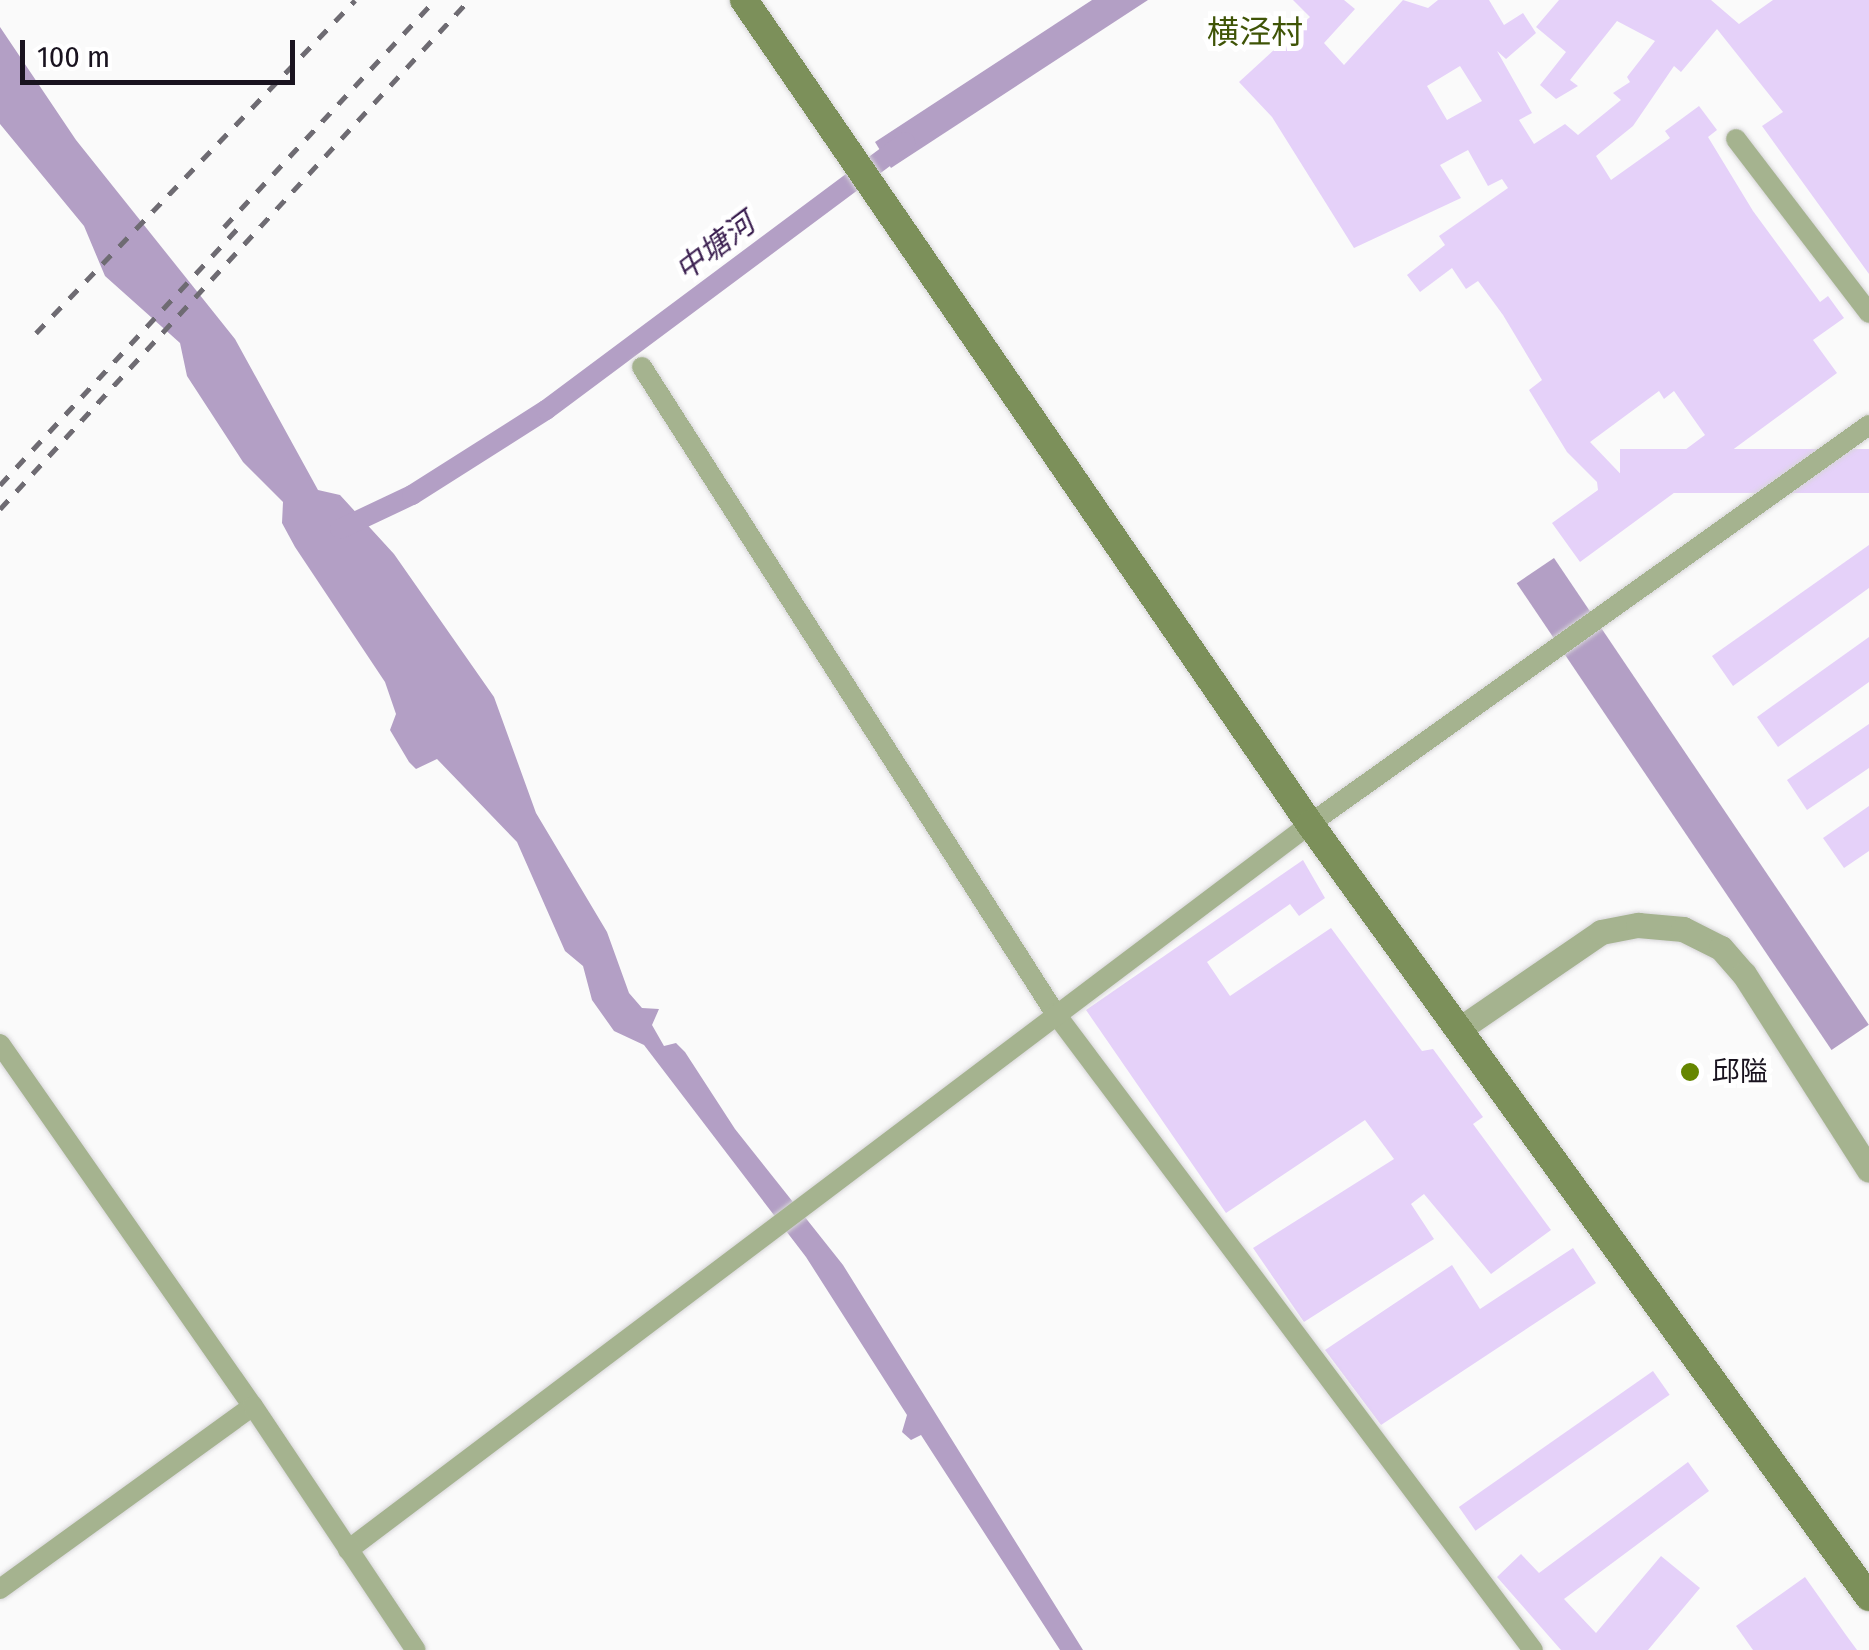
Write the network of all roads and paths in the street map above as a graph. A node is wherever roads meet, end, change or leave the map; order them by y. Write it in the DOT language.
graph roads {
  1 [pos="744,0"];
  2 [pos="1736,139"];
  3 [pos="1869,313"];
  4 [pos="642,367"];
  5 [pos="1869,425"];
  6 [pos="1310,824"];
  7 [pos="1055,1013"];
  8 [pos="1458,1030"];
  9 [pos="0,1044"];
  10 [pos="1869,1170"];
  11 [pos="252,1406"];
  12 [pos="348,1550"];
  13 [pos="0,1589"];
  14 [pos="1869,1597"];
  15 [pos="416,1650"];
  16 [pos="1533,1650"];
  1 -- 6 [label="main road"];
  2 -- 3 [label="street"];
  4 -- 7 [label="street"];
  5 -- 6 [label="street"];
  6 -- 7 [label="street"];
  6 -- 8 [label="main road"];
  7 -- 12 [label="street"];
  7 -- 16 [label="street"];
  8 -- 10 [label="street"];
  8 -- 14 [label="main road"];
  9 -- 11 [label="street"];
  11 -- 12 [label="street"];
  11 -- 13 [label="street"];
  12 -- 15 [label="street"];
}
